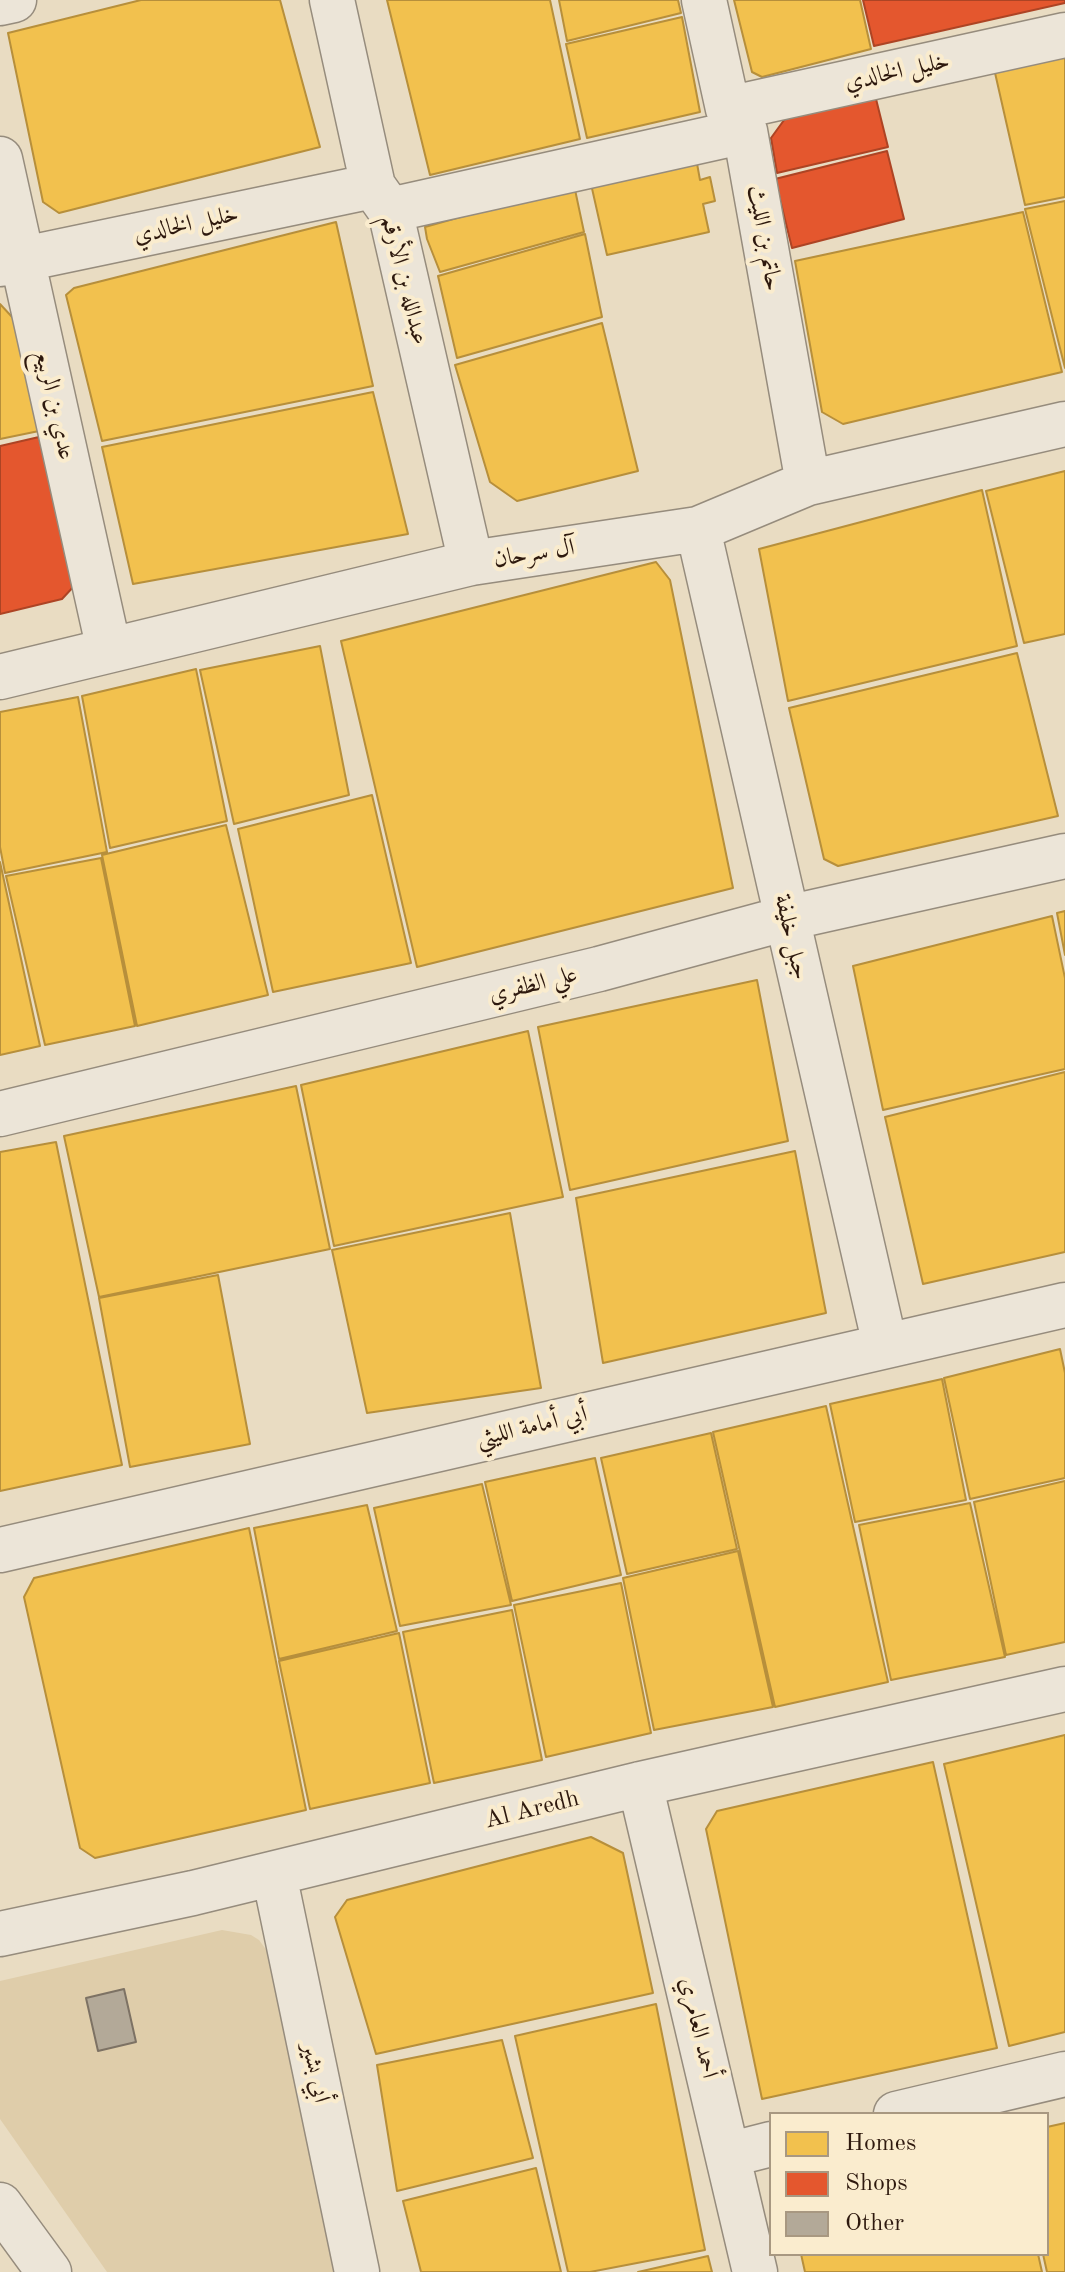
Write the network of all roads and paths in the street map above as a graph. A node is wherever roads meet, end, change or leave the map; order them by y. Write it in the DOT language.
graph roads {
  1 [pos="14,0"];
  2 [pos="332,0"];
  3 [pos="704,0"];
  4 [pos="0,3"];
  5 [pos="1065,35"];
  6 [pos="737,120"];
  7 [pos="0,159"];
  8 [pos="381,198"];
  9 [pos="11,262"];
  10 [pos="1065,424"];
  11 [pos="808,483"];
  12 [pos="698,529"];
  13 [pos="471,563"];
  14 [pos="109,650"];
  15 [pos="0,677"];
  16 [pos="1065,856"];
  17 [pos="787,918"];
  18 [pos="0,1114"];
  19 [pos="1065,1305"];
  20 [pos="885,1345"];
  21 [pos="0,1550"];
  22 [pos="1065,1689"];
  23 [pos="640,1784"];
  24 [pos="274,1874"];
  25 [pos="0,1934"];
  26 [pos="1065,2074"];
  27 [pos="904,2112"];
  28 [pos="769,2145"];
  29 [pos="728,2155"];
  30 [pos="0,2205"];
  31 [pos="49,2272"];
  32 [pos="357,2272"];
  33 [pos="755,2272"];
  1 -- 4 [label="street"];
  2 -- 8 [label="street, عبدالله بن الأرقم"];
  3 -- 6 [label="street, حاتم بن الليث"];
  5 -- 6 [label="street, خليل الخالدي"];
  6 -- 8 [label="street, خليل الخالدي"];
  6 -- 11 [label="street, حاتم بن الليث"];
  7 -- 9 [label="street, عدي بن الربيع"];
  8 -- 9 [label="street, خليل الخالدي"];
  8 -- 13 [label="street, عبدالله بن الأرقم"];
  9 -- 14 [label="street, عدي بن الربيع"];
  10 -- 11 [label="street, آل سرحان"];
  11 -- 12 [label="street, آل سرحان"];
  12 -- 13 [label="street, آل سرحان"];
  12 -- 17 [label="street, جبل خليفة"];
  13 -- 14 [label="street, آل سرحان"];
  14 -- 15 [label="street, آل سرحان"];
  16 -- 17 [label="street, علي الظفري"];
  17 -- 18 [label="street, علي الظفري"];
  17 -- 20 [label="street, جبل خليفة"];
  19 -- 20 [label="street, أبي أمامة الليثي"];
  20 -- 21 [label="street, أبي أمامة الليثي"];
  22 -- 23 [label="street, Al Aredh"];
  23 -- 24 [label="street, Al Aredh"];
  23 -- 29 [label="street, أحمد العامري"];
  24 -- 25 [label="street, Al Aredh"];
  24 -- 32 [label="street, أبي بشير"];
  26 -- 27 [label="street"];
  28 -- 29 [label="street"];
  29 -- 33 [label="street, أحمد العامري"];
  30 -- 31 [label="street"];
}
